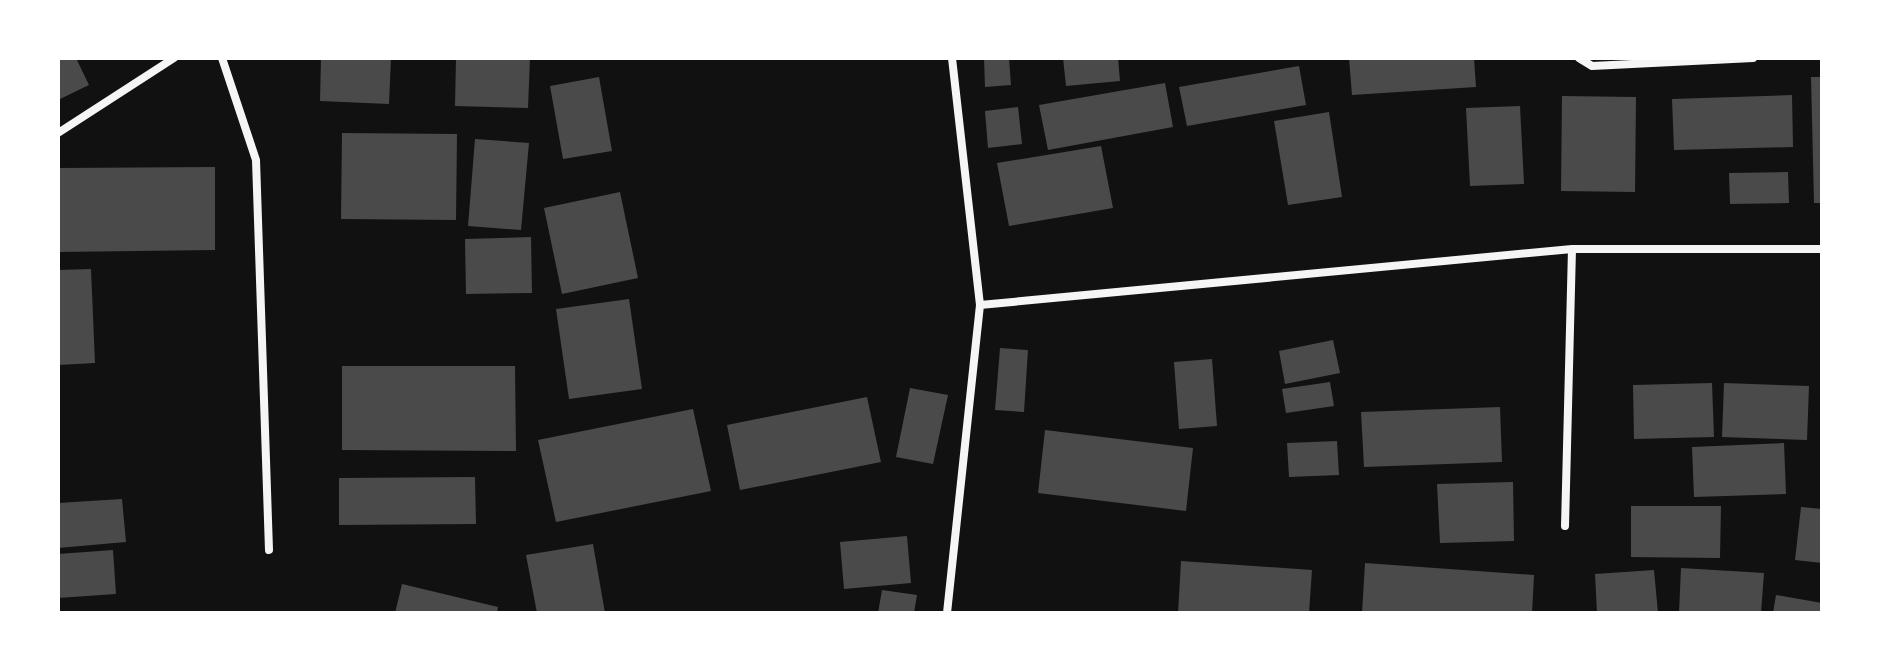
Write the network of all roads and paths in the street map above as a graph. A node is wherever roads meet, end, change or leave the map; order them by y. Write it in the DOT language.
graph roads {
  1 [pos="174,58"];
  2 [pos="222,58"];
  3 [pos="952,58"];
  4 [pos="1579,58"];
  5 [pos="1753,58"];
  6 [pos="58,133"];
  7 [pos="1572,249"];
  8 [pos="1822,249"];
  9 [pos="980,305"];
  10 [pos="1565,526"];
  11 [pos="269,550"];
  12 [pos="947,613"];
  1 -- 6 [label="street"];
  2 -- 11 [label="street"];
  3 -- 9 [label="street"];
  4 -- 5 [label="street"];
  7 -- 8 [label="street"];
  7 -- 9 [label="street"];
  7 -- 10 [label="street"];
  9 -- 12 [label="street"];
}
